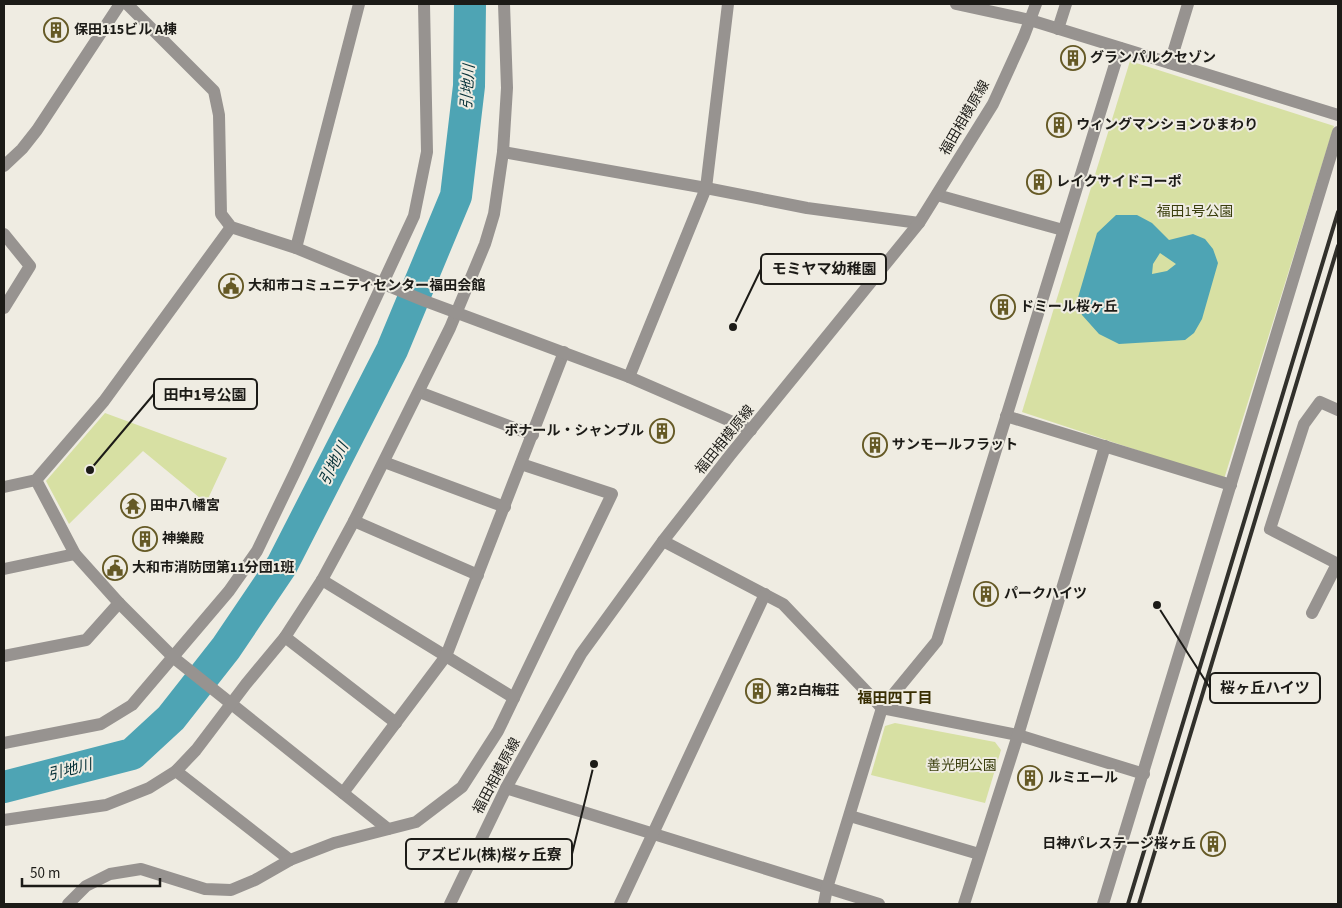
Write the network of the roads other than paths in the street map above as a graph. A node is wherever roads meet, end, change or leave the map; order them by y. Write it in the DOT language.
graph roads {
  1 [pos="120,4"];
  2 [pos="127,4"];
  3 [pos="359,4"];
  4 [pos="424,4"];
  5 [pos="504,4"];
  6 [pos="728,4"];
  7 [pos="956,4"];
  8 [pos="1036,4"];
  9 [pos="1066,4"];
  10 [pos="1188,4"];
  11 [pos="1030,20"];
  12 [pos="1058,29"];
  13 [pos="1120,48"];
  14 [pos="1170,63"];
  15 [pos="1338,115"];
  16 [pos="1338,132"];
  17 [pos="503,152"];
  18 [pos="4,166"];
  19 [pos="706,188"];
  20 [pos="937,195"];
  21 [pos="919,223"];
  22 [pos="231,227"];
  23 [pos="1063,230"];
  24 [pos="4,234"];
  25 [pos="296,248"];
  26 [pos="383,284"];
  27 [pos="4,308"];
  28 [pos="457,312"];
  29 [pos="564,352"];
  30 [pos="630,377"];
  31 [pos="419,392"];
  32 [pos="1338,410"];
  33 [pos="1006,416"];
  34 [pos="750,430"];
  35 [pos="532,435"];
  36 [pos="1105,446"];
  37 [pos="384,462"];
  38 [pos="521,464"];
  39 [pos="36,480"];
  40 [pos="1231,485"];
  41 [pos="4,487"];
  42 [pos="504,507"];
  43 [pos="354,521"];
  44 [pos="663,541"];
  45 [pos="75,554"];
  46 [pos="1338,564"];
  47 [pos="4,569"];
  48 [pos="478,575"];
  49 [pos="322,580"];
  50 [pos="765,594"];
  51 [pos="118,603"];
  52 [pos="1312,612"];
  53 [pos="285,637"];
  54 [pos="4,656"];
  55 [pos="446,656"];
  56 [pos="174,658"];
  57 [pos="514,698"];
  58 [pos="231,704"];
  59 [pos="882,708"];
  60 [pos="396,723"];
  61 [pos="1018,735"];
  62 [pos="4,743"];
  63 [pos="176,771"];
  64 [pos="1144,774"];
  65 [pos="506,788"];
  66 [pos="343,793"];
  67 [pos="850,816"];
  68 [pos="4,820"];
  69 [pos="388,829"];
  70 [pos="654,834"];
  71 [pos="979,854"];
  72 [pos="290,860"];
  73 [pos="827,888"];
  74 [pos="625,901"];
  75 [pos="68,904"];
  76 [pos="450,904"];
  77 [pos="824,904"];
  78 [pos="880,904"];
  79 [pos="964,904"];
  80 [pos="1103,904"];
  1 -- 18 [label="street"];
  2 -- 22 [label="street"];
  3 -- 25 [label="street"];
  4 -- 26 [label="street"];
  5 -- 17 [label="street"];
  6 -- 19 [label="street"];
  7 -- 11 [label="street"];
  8 -- 11 [label="street, 福田相模原線"];
  9 -- 12 [label="street"];
  10 -- 14 [label="street"];
  11 -- 12 [label="street"];
  11 -- 20 [label="street, 福田相模原線"];
  12 -- 13 [label="street"];
  13 -- 14 [label="street"];
  13 -- 23 [label="street"];
  14 -- 15 [label="street"];
  16 -- 40 [label="street"];
  17 -- 19 [label="street"];
  17 -- 28 [label="street"];
  19 -- 21 [label="street"];
  19 -- 30 [label="street"];
  20 -- 21 [label="street, 福田相模原線"];
  20 -- 23 [label="street"];
  21 -- 34 [label="street, 福田相模原線"];
  22 -- 25 [label="street"];
  22 -- 39 [label="street"];
  23 -- 33 [label="street"];
  24 -- 27 [label="street"];
  25 -- 26 [label="street"];
  26 -- 28 [label="street"];
  26 -- 56 [label="street"];
  28 -- 29 [label="street"];
  28 -- 31 [label="street"];
  29 -- 30 [label="street"];
  29 -- 35 [label="street"];
  30 -- 34 [label="street"];
  31 -- 35 [label="street"];
  31 -- 37 [label="street"];
  32 -- 46 [label="street"];
  33 -- 36 [label="street"];
  33 -- 59 [label="street"];
  34 -- 44 [label="street, 福田相模原線"];
  35 -- 38 [label="street"];
  36 -- 40 [label="street"];
  36 -- 61 [label="street"];
  37 -- 42 [label="street"];
  37 -- 43 [label="street"];
  38 -- 42 [label="street"];
  38 -- 57 [label="street"];
  39 -- 41 [label="street"];
  39 -- 45 [label="street"];
  40 -- 64 [label="street"];
  42 -- 48 [label="street"];
  43 -- 48 [label="street"];
  43 -- 49 [label="street"];
  44 -- 50 [label="street"];
  44 -- 65 [label="street, 福田相模原線"];
  45 -- 47 [label="street"];
  45 -- 51 [label="street"];
  46 -- 52 [label="street"];
  48 -- 55 [label="street"];
  49 -- 53 [label="street"];
  49 -- 55 [label="street"];
  50 -- 59 [label="street"];
  50 -- 70 [label="street"];
  51 -- 54 [label="street"];
  51 -- 56 [label="street"];
  53 -- 58 [label="street"];
  53 -- 60 [label="street"];
  55 -- 57 [label="street"];
  55 -- 60 [label="street"];
  56 -- 58 [label="street"];
  56 -- 62 [label="street"];
  57 -- 69 [label="street"];
  58 -- 63 [label="street"];
  58 -- 66 [label="street"];
  59 -- 61 [label="street"];
  59 -- 67 [label="street"];
  60 -- 66 [label="street"];
  61 -- 64 [label="street"];
  61 -- 71 [label="street"];
  63 -- 68 [label="street"];
  63 -- 72 [label="street"];
  64 -- 80 [label="street"];
  65 -- 70 [label="street"];
  65 -- 76 [label="street, 福田相模原線"];
  66 -- 69 [label="street"];
  67 -- 71 [label="street"];
  67 -- 73 [label="street"];
  69 -- 72 [label="street"];
  70 -- 73 [label="street"];
  70 -- 74 [label="street"];
  71 -- 79 [label="street"];
  72 -- 75 [label="street"];
  73 -- 77 [label="street"];
  73 -- 78 [label="street"];
}
